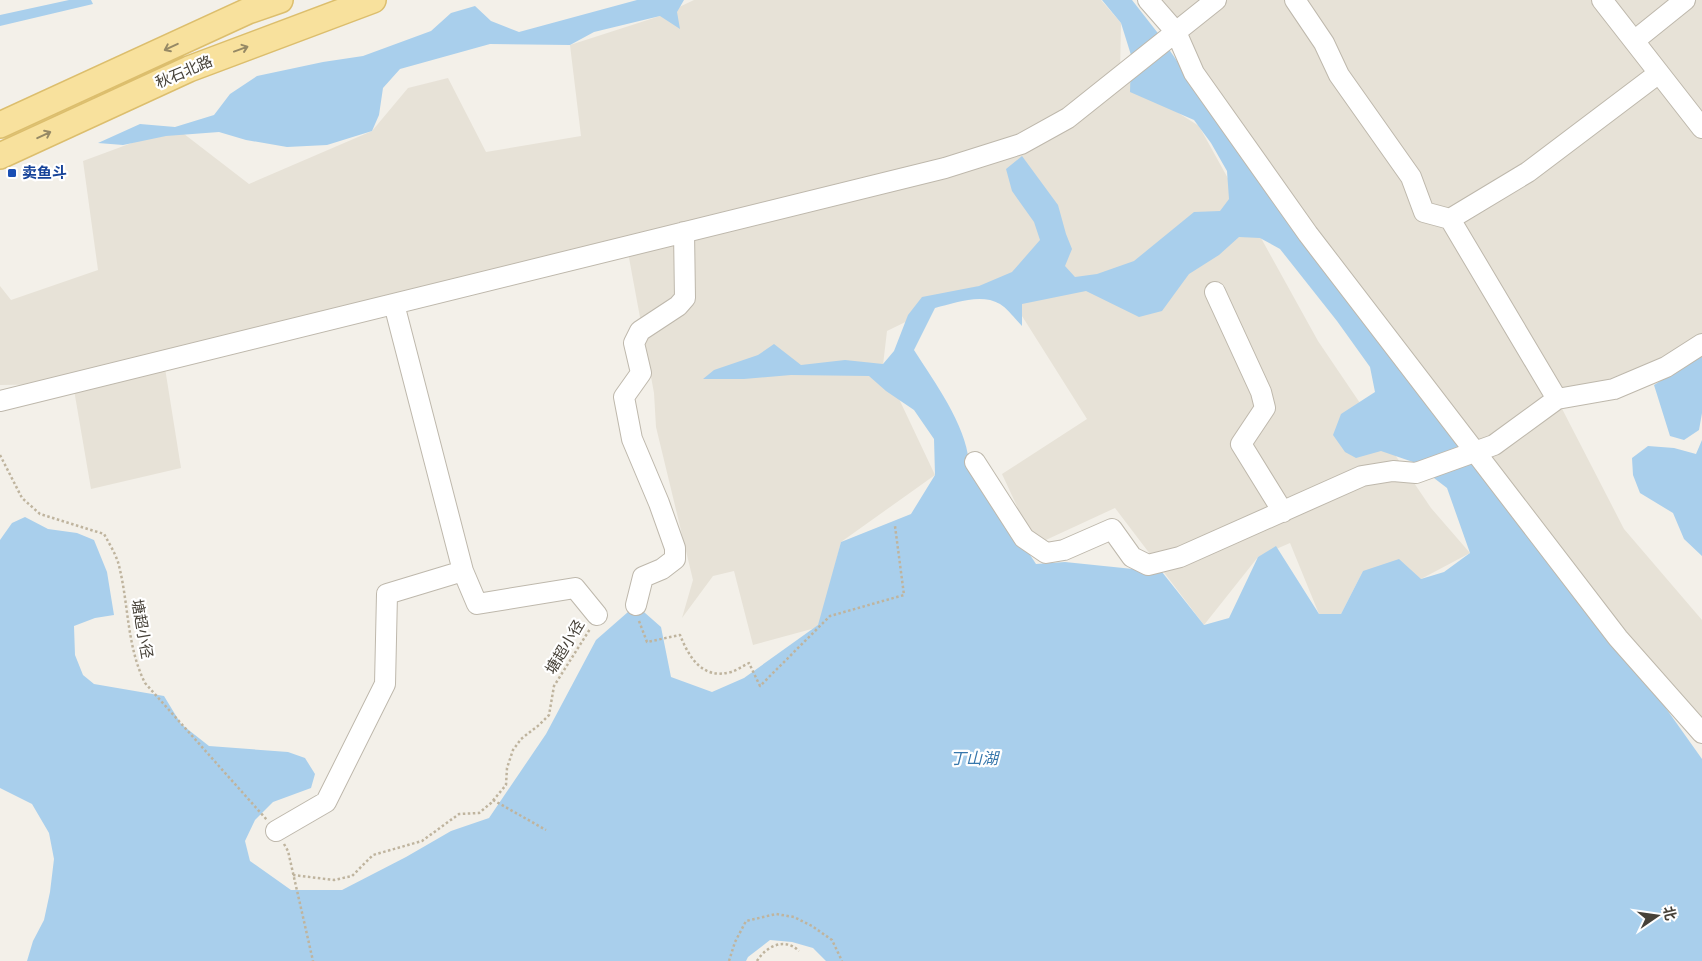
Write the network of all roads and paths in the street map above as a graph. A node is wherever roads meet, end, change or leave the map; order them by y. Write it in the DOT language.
graph roads {
  1 [pos="280,0"];
  2 [pos="373,0"];
  3 [pos="1148,0"];
  4 [pos="1216,0"];
  5 [pos="1295,0"];
  6 [pos="1602,0"];
  7 [pos="1685,0"];
  8 [pos="1176,32"];
  9 [pos="1634,41"];
  10 [pos="1659,73"];
  11 [pos="0,125"];
  12 [pos="1702,128"];
  13 [pos="0,156"];
  14 [pos="1450,219"];
  15 [pos="684,232"];
  16 [pos="1215,292"];
  17 [pos="394,304"];
  18 [pos="1702,344"];
  19 [pos="1557,399"];
  20 [pos="0,402"];
  21 [pos="1476,452"];
  22 [pos="0,454"];
  23 [pos="975,462"];
  24 [pos="1283,512"];
  25 [pos="895,526"];
  26 [pos="463,571"];
  27 [pos="637,612"];
  28 [pos="597,616"];
  29 [pos="1702,733"];
  30 [pos="494,800"];
  31 [pos="546,830"];
  32 [pos="276,831"];
  33 [pos="293,875"];
  34 [pos="799,951"];
  35 [pos="313,961"];
  36 [pos="729,961"];
  37 [pos="757,961"];
  38 [pos="842,961"];
  1 -- 11 [label="main road, 秋石北路, one-way"];
  13 -- 2 [label="main road, 秋石北路, one-way"];
  3 -- 8 [label="street"];
  4 -- 8 [label="street"];
  5 -- 14 [label="street"];
  6 -- 9 [label="street"];
  7 -- 9 [label="street"];
  8 -- 15 [label="street"];
  8 -- 21 [label="street"];
  9 -- 10 [label="street"];
  10 -- 12 [label="street"];
  10 -- 14 [label="street"];
  14 -- 19 [label="street"];
  15 -- 17 [label="street"];
  15 -- 27 [label="street"];
  16 -- 24 [label="street"];
  17 -- 20 [label="street"];
  17 -- 26 [label="street"];
  18 -- 19 [label="street"];
  19 -- 21 [label="street"];
  21 -- 24 [label="street"];
  21 -- 29 [label="street"];
  22 -- 32 [label="path, 塘超小径"];
  23 -- 24 [label="street"];
  25 -- 27 [label="path"];
  26 -- 28 [label="street"];
  26 -- 32 [label="street"];
  28 -- 30 [label="path, 塘超小径"];
  30 -- 31 [label="path"];
  30 -- 33 [label="path, 塘超小径"];
  32 -- 33 [label="path, 塘超小径"];
  33 -- 35 [label="path, 塘超小径"];
  34 -- 37 [label="path"];
  36 -- 38 [label="path"];
}
